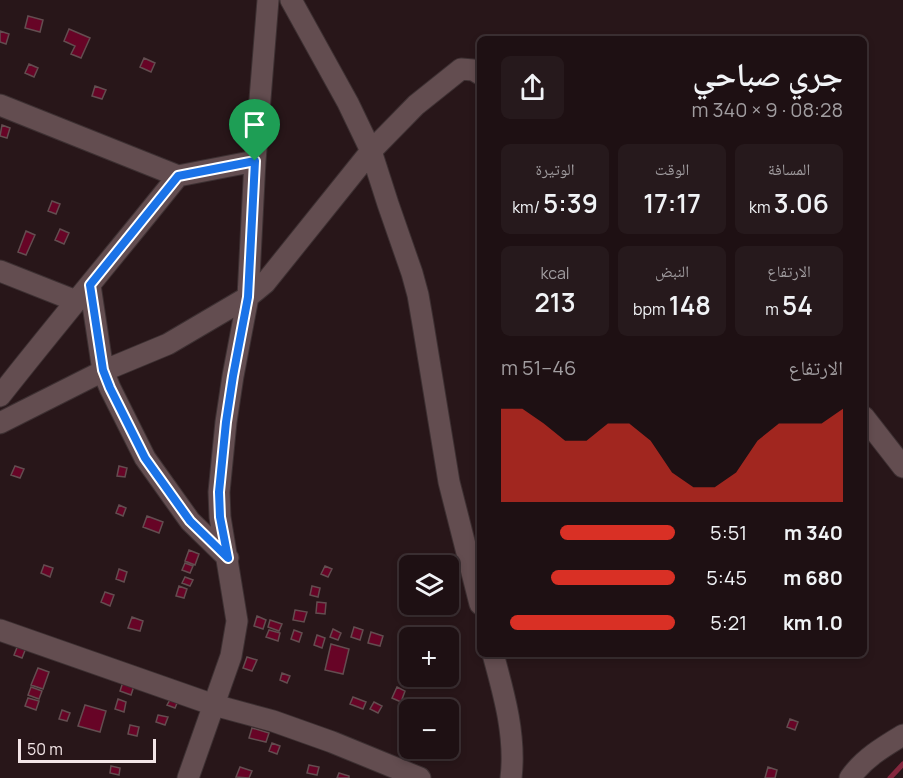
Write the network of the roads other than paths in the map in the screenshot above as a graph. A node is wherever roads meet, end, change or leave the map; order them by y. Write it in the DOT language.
graph roads {
  1 [pos="268,0"];
  2 [pos="291,0"];
  3 [pos="477,72"];
  4 [pos="0,105"];
  5 [pos="371,152"];
  6 [pos="255,161"];
  7 [pos="178,176"];
  8 [pos="0,271"];
  9 [pos="83,293"];
  10 [pos="248,297"];
  11 [pos="103,370"];
  12 [pos="0,396"];
  13 [pos="867,421"];
  14 [pos="0,423"];
  15 [pos="903,467"];
  16 [pos="228,558"];
  17 [pos="477,592"];
  18 [pos="0,630"];
  19 [pos="494,657"];
  20 [pos="214,705"];
  21 [pos="903,735"];
  22 [pos="188,778"];
  23 [pos="420,778"];
  24 [pos="511,778"];
  25 [pos="850,778"];
  1 -- 6 [label="street"];
  2 -- 5 [label="street"];
  3 -- 5 [label="street"];
  4 -- 7 [label="street"];
  5 -- 10 [label="street"];
  5 -- 17 [label="street"];
  6 -- 7 [label="street"];
  6 -- 10 [label="street"];
  7 -- 9 [label="street"];
  8 -- 9 [label="street"];
  9 -- 11 [label="street"];
  9 -- 12 [label="street"];
  10 -- 11 [label="street"];
  10 -- 16 [label="street"];
  11 -- 14 [label="street"];
  11 -- 16 [label="street"];
  13 -- 15 [label="street"];
  16 -- 20 [label="street"];
  18 -- 20 [label="street"];
  19 -- 24 [label="street"];
  20 -- 22 [label="street"];
  20 -- 23 [label="street"];
  21 -- 25 [label="street"];
}
